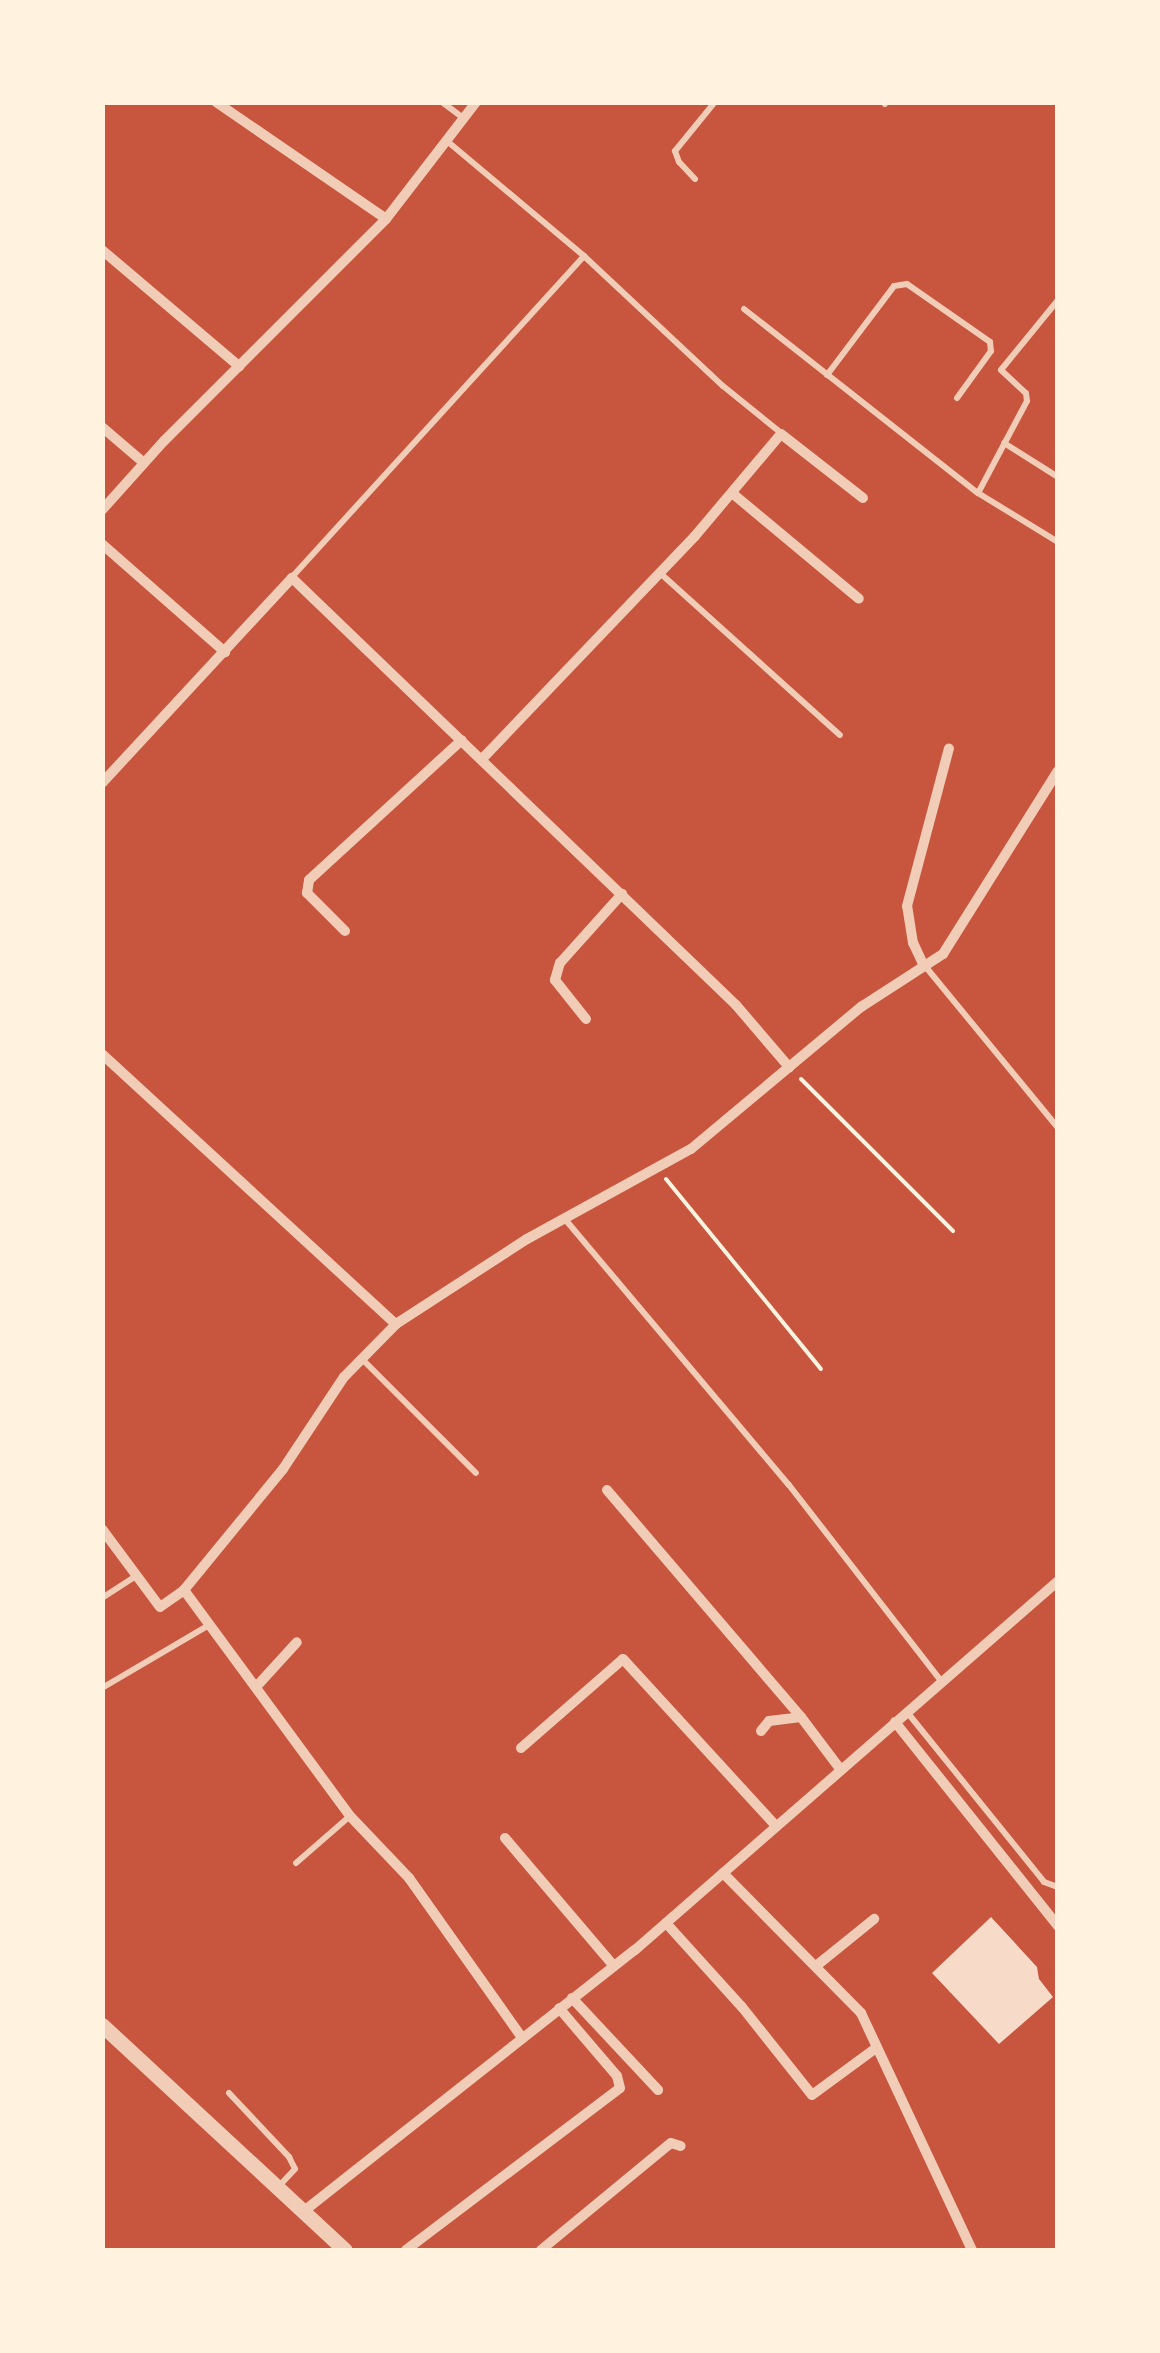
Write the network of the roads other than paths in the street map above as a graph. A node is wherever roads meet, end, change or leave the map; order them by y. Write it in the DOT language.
graph roads {
  1 [pos="216,102"];
  2 [pos="442,102"];
  3 [pos="476,102"];
  4 [pos="715,102"];
  5 [pos="464,119"];
  6 [pos="447,141"];
  7 [pos="695,179"];
  8 [pos="386,219"];
  9 [pos="102,250"];
  10 [pos="584,256"];
  11 [pos="1058,300"];
  12 [pos="744,309"];
  13 [pos="239,366"];
  14 [pos="828,376"];
  15 [pos="957,398"];
  16 [pos="102,427"];
  17 [pos="781,434"];
  18 [pos="1004,443"];
  19 [pos="144,463"];
  20 [pos="1058,477"];
  21 [pos="978,492"];
  22 [pos="732,493"];
  23 [pos="862,498"];
  24 [pos="102,510"];
  25 [pos="1058,542"];
  26 [pos="102,544"];
  27 [pos="660,573"];
  28 [pos="292,578"];
  29 [pos="859,600"];
  30 [pos="225,652"];
  31 [pos="840,735"];
  32 [pos="462,740"];
  33 [pos="949,748"];
  34 [pos="482,758"];
  35 [pos="1058,771"];
  36 [pos="102,783"];
  37 [pos="622,894"];
  38 [pos="344,931"];
  39 [pos="923,964"];
  40 [pos="586,1019"];
  41 [pos="102,1054"];
  42 [pos="788,1067"];
  43 [pos="1058,1128"];
  44 [pos="564,1218"];
  45 [pos="396,1324"];
  46 [pos="362,1359"];
  47 [pos="476,1473"];
  48 [pos="608,1490"];
  49 [pos="102,1529"];
  50 [pos="137,1576"];
  51 [pos="1058,1581"];
  52 [pos="184,1590"];
  53 [pos="102,1598"];
  54 [pos="209,1625"];
  55 [pos="297,1642"];
  56 [pos="941,1681"];
  57 [pos="257,1686"];
  58 [pos="102,1688"];
  59 [pos="907,1712"];
  60 [pos="802,1717"];
  61 [pos="895,1722"];
  62 [pos="761,1731"];
  63 [pos="522,1748"];
  64 [pos="841,1770"];
  65 [pos="350,1816"];
  66 [pos="776,1826"];
  67 [pos="504,1838"];
  68 [pos="296,1863"];
  69 [pos="723,1873"];
  70 [pos="1058,1888"];
  71 [pos="874,1919"];
  72 [pos="666,1923"];
  73 [pos="1058,1926"];
  74 [pos="614,1966"];
  75 [pos="816,1966"];
  76 [pos="572,1998"];
  77 [pos="558,2008"];
  78 [pos="102,2025"];
  79 [pos="522,2036"];
  80 [pos="876,2048"];
  81 [pos="658,2090"];
  82 [pos="229,2093"];
  83 [pos="681,2146"];
  84 [pos="278,2187"];
  85 [pos="304,2212"];
  86 [pos="344,2250"];
  87 [pos="406,2250"];
  88 [pos="541,2250"];
  89 [pos="972,2250"];
  1 -- 8 [label="street"];
  2 -- 5 [label="lane"];
  3 -- 5 [label="street"];
  4 -- 7 [label="lane"];
  5 -- 6 [label="street"];
  6 -- 8 [label="street"];
  6 -- 10 [label="lane"];
  8 -- 13 [label="street"];
  9 -- 13 [label="street"];
  10 -- 17 [label="lane"];
  10 -- 28 [label="lane"];
  11 -- 18 [label="lane"];
  12 -- 14 [label="lane"];
  13 -- 19 [label="street"];
  14 -- 15 [label="lane"];
  14 -- 21 [label="lane"];
  16 -- 19 [label="street"];
  17 -- 22 [label="street"];
  17 -- 23 [label="street"];
  18 -- 20 [label="lane"];
  18 -- 21 [label="lane"];
  19 -- 24 [label="street"];
  21 -- 25 [label="lane"];
  22 -- 27 [label="street"];
  22 -- 29 [label="street"];
  26 -- 30 [label="street"];
  27 -- 31 [label="lane"];
  27 -- 34 [label="street"];
  28 -- 30 [label="street"];
  28 -- 32 [label="street"];
  30 -- 36 [label="street"];
  32 -- 34 [label="street"];
  32 -- 38 [label="street"];
  33 -- 39 [label="street"];
  34 -- 37 [label="street"];
  35 -- 39 [label="street"];
  37 -- 40 [label="street"];
  37 -- 42 [label="street"];
  39 -- 42 [label="street"];
  39 -- 43 [label="lane"];
  41 -- 45 [label="street"];
  42 -- 44 [label="street"];
  44 -- 45 [label="street"];
  44 -- 56 [label="lane"];
  45 -- 46 [label="street"];
  46 -- 47 [label="lane"];
  46 -- 52 [label="street"];
  48 -- 60 [label="street"];
  49 -- 50 [label="street"];
  50 -- 52 [label="street"];
  50 -- 53 [label="lane"];
  51 -- 56 [label="street"];
  52 -- 54 [label="street"];
  54 -- 57 [label="street"];
  54 -- 58 [label="lane"];
  55 -- 57 [label="street"];
  56 -- 59 [label="street"];
  57 -- 65 [label="street"];
  59 -- 61 [label="street"];
  59 -- 70 [label="lane"];
  60 -- 62 [label="street"];
  60 -- 64 [label="street"];
  61 -- 64 [label="street"];
  61 -- 73 [label="street"];
  63 -- 66 [label="street"];
  64 -- 66 [label="street"];
  65 -- 68 [label="lane"];
  65 -- 79 [label="street"];
  66 -- 69 [label="street"];
  67 -- 74 [label="street"];
  69 -- 72 [label="street"];
  69 -- 75 [label="street"];
  71 -- 75 [label="street"];
  72 -- 74 [label="street"];
  72 -- 80 [label="street"];
  74 -- 76 [label="street"];
  75 -- 80 [label="street"];
  76 -- 77 [label="street"];
  76 -- 81 [label="street"];
  77 -- 79 [label="street"];
  77 -- 87 [label="street"];
  78 -- 84 [label="street"];
  79 -- 85 [label="street"];
  80 -- 89 [label="street"];
  82 -- 84 [label="lane"];
  83 -- 88 [label="street"];
  84 -- 85 [label="street"];
  85 -- 86 [label="street"];
}
